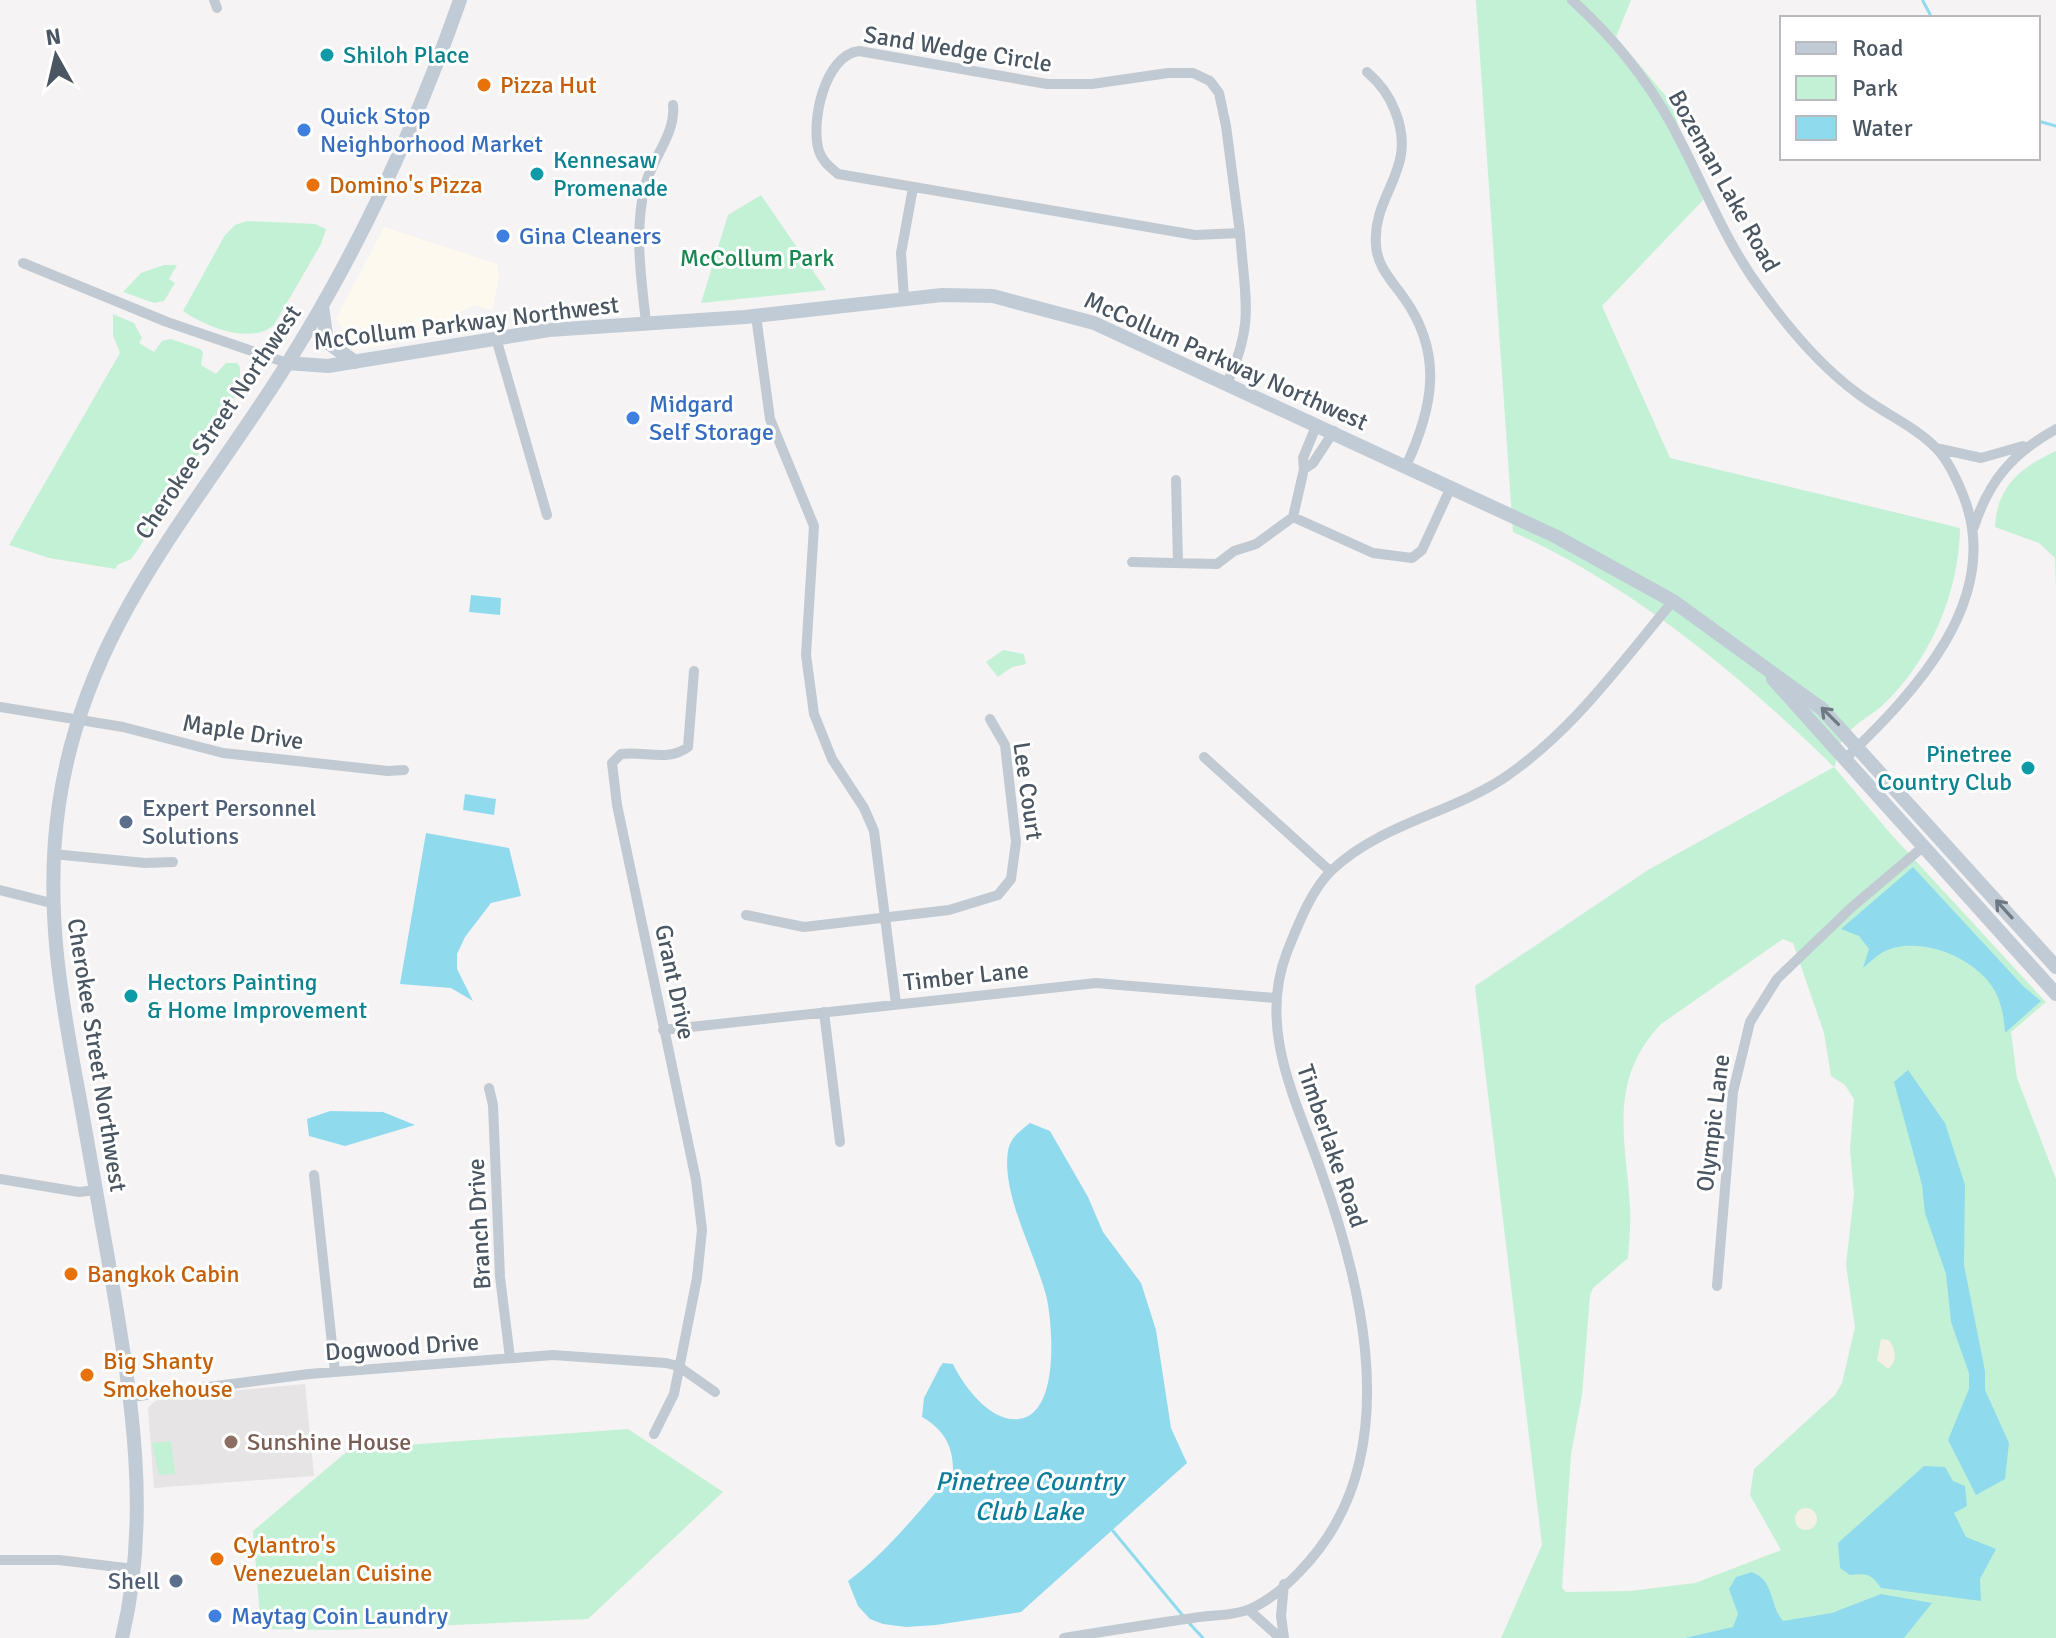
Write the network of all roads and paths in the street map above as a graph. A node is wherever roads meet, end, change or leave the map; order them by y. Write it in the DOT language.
graph roads {
  1 [pos="460,0"];
  2 [pos="1572,0"];
  3 [pos="1367,72"];
  4 [pos="673,105"];
  5 [pos="913,188"];
  6 [pos="1240,233"];
  7 [pos="23,263"];
  8 [pos="904,298"];
  9 [pos="322,304"];
  10 [pos="756,316"];
  11 [pos="646,322"];
  12 [pos="496,338"];
  13 [pos="355,362"];
  14 [pos="287,363"];
  15 [pos="1228,381"];
  16 [pos="1317,424"];
  17 [pos="2056,429"];
  18 [pos="1334,431"];
  19 [pos="2029,444"];
  20 [pos="1936,448"];
  21 [pos="1406,466"];
  22 [pos="1304,469"];
  23 [pos="1176,480"];
  24 [pos="1451,487"];
  25 [pos="547,515"];
  26 [pos="1293,517"];
  27 [pos="1974,529"];
  28 [pos="1132,562"];
  29 [pos="1178,563"];
  30 [pos="1673,601"];
  31 [pos="1761,665"];
  32 [pos="694,671"];
  33 [pos="0,707"];
  34 [pos="78,719"];
  35 [pos="990,719"];
  36 [pos="1859,746"];
  37 [pos="1204,757"];
  38 [pos="1845,759"];
  39 [pos="404,770"];
  40 [pos="1924,846"];
  41 [pos="53,854"];
  42 [pos="173,862"];
  43 [pos="1330,871"];
  44 [pos="0,890"];
  45 [pos="51,903"];
  46 [pos="746,915"];
  47 [pos="886,917"];
  48 [pos="2056,967"];
  49 [pos="2056,994"];
  50 [pos="1275,998"];
  51 [pos="896,1004"];
  52 [pos="824,1012"];
  53 [pos="663,1030"];
  54 [pos="489,1088"];
  55 [pos="840,1142"];
  56 [pos="314,1175"];
  57 [pos="0,1179"];
  58 [pos="96,1190"];
  59 [pos="1717,1286"];
  60 [pos="510,1358"];
  61 [pos="678,1366"];
  62 [pos="335,1372"];
  63 [pos="715,1392"];
  64 [pos="131,1397"];
  65 [pos="654,1434"];
  66 [pos="0,1560"];
  67 [pos="134,1569"];
  68 [pos="1284,1584"];
  69 [pos="1249,1610"];
  70 [pos="1102,1635"];
  71 [pos="122,1638"];
  72 [pos="1064,1638"];
  73 [pos="1282,1638"];
  1 -- 9 [label="street, Cherokee Street Northwest"];
  2 -- 20 [label="street, Bozeman Lake Road"];
  3 -- 21 [label="street"];
  4 -- 11 [label="street"];
  5 -- 6 [label="street, Sand Wedge Circle"];
  5 -- 6 [label="street, Sand Wedge Circle"];
  5 -- 8 [label="street"];
  6 -- 15 [label="street, Sand Wedge Circle"];
  7 -- 14 [label="street"];
  8 -- 10 [label="street, McCollum Parkway Northwest"];
  8 -- 15 [label="street, McCollum Parkway Northwest"];
  9 -- 13 [label="street"];
  9 -- 14 [label="street, Cherokee Street Northwest"];
  10 -- 11 [label="street, McCollum Parkway Northwest"];
  10 -- 47 [label="street"];
  11 -- 12 [label="street, McCollum Parkway Northwest"];
  12 -- 13 [label="street, McCollum Parkway Northwest"];
  12 -- 25 [label="street"];
  13 -- 14 [label="street, McCollum Parkway Northwest"];
  14 -- 34 [label="street, Cherokee Street Northwest"];
  15 -- 16 [label="street, McCollum Parkway Northwest"];
  16 -- 18 [label="street, McCollum Parkway Northwest"];
  16 -- 22 [label="street"];
  17 -- 19 [label="street"];
  18 -- 21 [label="street, McCollum Parkway Northwest"];
  18 -- 22 [label="street"];
  19 -- 20 [label="street"];
  19 -- 27 [label="street"];
  20 -- 27 [label="street, Bozeman Lake Road"];
  21 -- 24 [label="street, McCollum Parkway Northwest"];
  22 -- 26 [label="street"];
  23 -- 29 [label="street"];
  24 -- 26 [label="street"];
  24 -- 30 [label="street, McCollum Parkway Northwest"];
  26 -- 29 [label="street"];
  27 -- 36 [label="street, Bozeman Lake Road"];
  28 -- 29 [label="street"];
  30 -- 31 [label="street, McCollum Parkway Northwest"];
  30 -- 43 [label="street, Timberlake Road"];
  36 -- 31 [label="street, McCollum Parkway Northwest, one-way"];
  31 -- 38 [label="street, McCollum Parkway Northwest"];
  32 -- 53 [label="street, Grant Drive"];
  33 -- 34 [label="street, Maple Drive"];
  34 -- 39 [label="street, Maple Drive"];
  34 -- 41 [label="street, Cherokee Street Northwest"];
  35 -- 47 [label="street, Lee Court"];
  36 -- 38 [label="street, Bozeman Lake Road"];
  48 -- 36 [label="street, McCollum Parkway Northwest, one-way"];
  37 -- 43 [label="street"];
  38 -- 40 [label="street, McCollum Parkway Northwest"];
  40 -- 49 [label="street, McCollum Parkway Northwest"];
  40 -- 59 [label="street, Olympic Lane"];
  41 -- 42 [label="street"];
  41 -- 45 [label="street, Cherokee Street Northwest"];
  43 -- 50 [label="street, Timberlake Road"];
  44 -- 45 [label="street"];
  45 -- 58 [label="street, Cherokee Street Northwest"];
  46 -- 47 [label="street, Lee Court"];
  47 -- 51 [label="street"];
  50 -- 51 [label="street, Timber Lane"];
  50 -- 68 [label="street, Timberlake Road"];
  51 -- 52 [label="street, Timber Lane"];
  52 -- 53 [label="street, Timber Lane"];
  52 -- 55 [label="street"];
  53 -- 61 [label="street, Grant Drive"];
  54 -- 60 [label="street, Branch Drive"];
  56 -- 62 [label="street"];
  57 -- 58 [label="street"];
  58 -- 64 [label="street, Cherokee Street Northwest"];
  60 -- 61 [label="street, Dogwood Drive"];
  60 -- 62 [label="street, Dogwood Drive"];
  61 -- 63 [label="street, Dogwood Drive"];
  61 -- 65 [label="street"];
  62 -- 64 [label="street, Dogwood Drive"];
  64 -- 67 [label="street, Cherokee Street Northwest"];
  66 -- 67 [label="street"];
  67 -- 71 [label="street, Cherokee Street Northwest"];
  68 -- 69 [label="street, Timberlake Road"];
  68 -- 73 [label="street"];
  69 -- 70 [label="street, Timberlake Road"];
  69 -- 73 [label="street"];
  70 -- 72 [label="street, Timberlake Road"];
}
